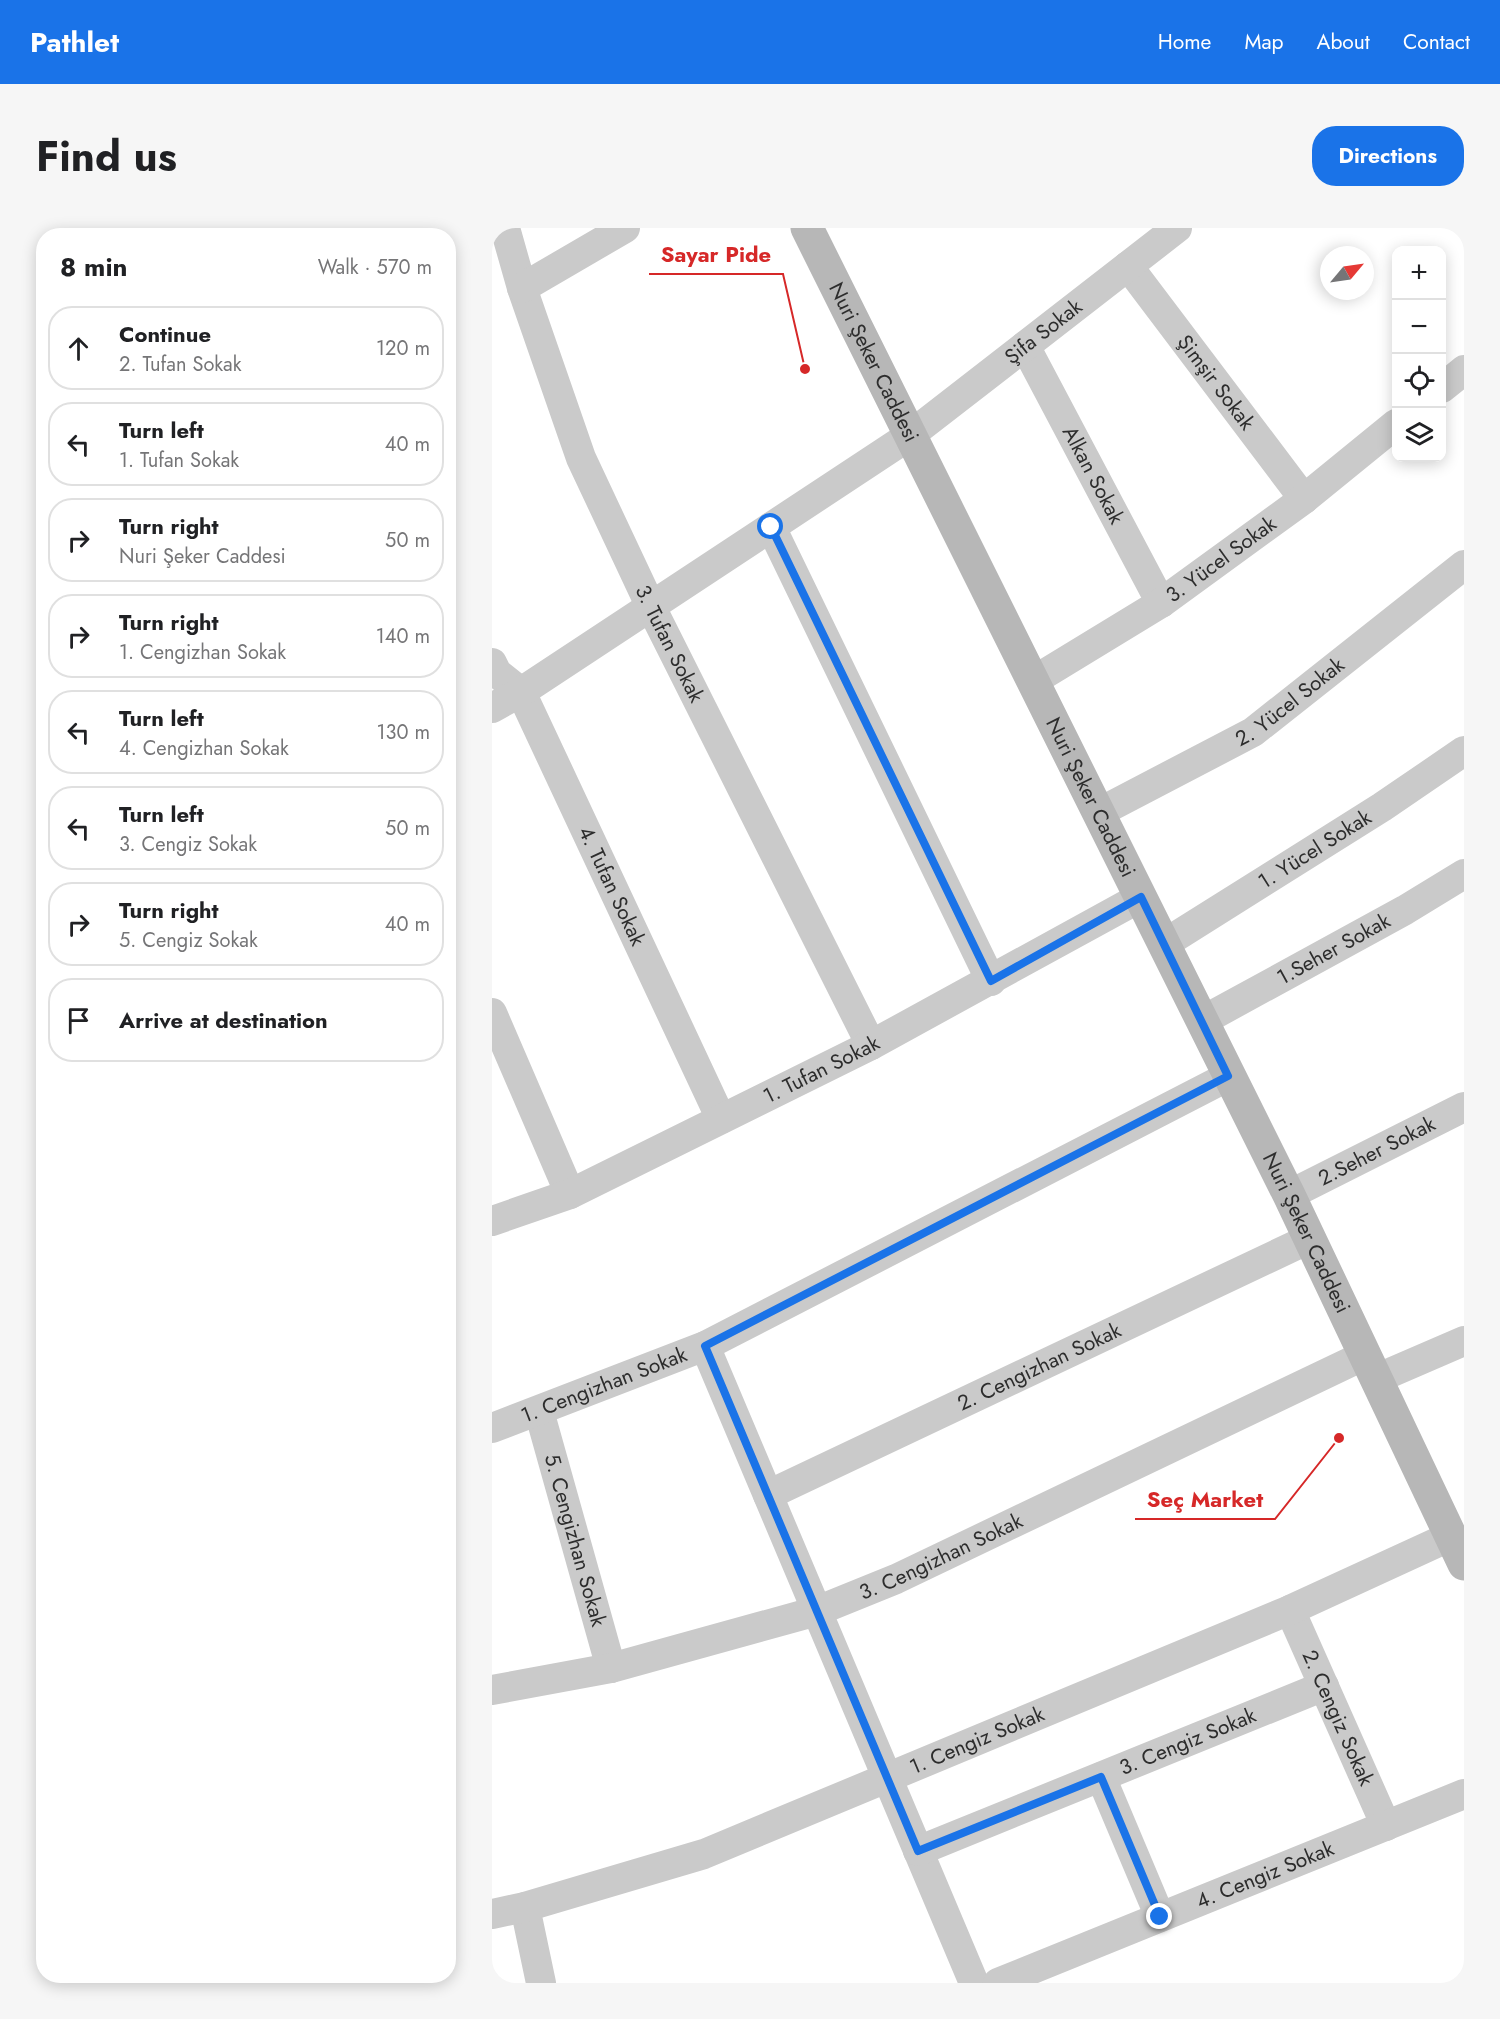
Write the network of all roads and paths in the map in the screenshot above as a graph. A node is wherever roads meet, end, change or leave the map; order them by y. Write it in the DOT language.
graph roads {
  1 [pos="505,228"];
  2 [pos="625,228"];
  3 [pos="807,228"];
  4 [pos="1164,232"];
  5 [pos="1128,266"];
  6 [pos="522,288"];
  7 [pos="1025,346"];
  8 [pos="1464,370"];
  9 [pos="1446,385"];
  10 [pos="1392,427"];
  11 [pos="909,436"];
  12 [pos="1304,499"];
  13 [pos="771,527"];
  14 [pos="1464,565"];
  15 [pos="1161,603"];
  16 [pos="651,607"];
  17 [pos="492,663"];
  18 [pos="1033,681"];
  19 [pos="521,692"];
  20 [pos="492,708"];
  21 [pos="1464,751"];
  22 [pos="1098,813"];
  23 [pos="1464,874"];
  24 [pos="1141,897"];
  25 [pos="1164,944"];
  26 [pos="991,981"];
  27 [pos="492,1013"];
  28 [pos="1202,1021"];
  29 [pos="871,1045"];
  30 [pos="1228,1076"];
  31 [pos="1464,1107"];
  32 [pos="721,1119"];
  33 [pos="570,1194"];
  34 [pos="1289,1196"];
  35 [pos="492,1221"];
  36 [pos="1310,1239"];
  37 [pos="1464,1341"];
  38 [pos="705,1346"];
  39 [pos="1371,1367"];
  40 [pos="539,1411"];
  41 [pos="492,1428"];
  42 [pos="768,1495"];
  43 [pos="1457,1550"];
  44 [pos="1290,1610"];
  45 [pos="817,1611"];
  46 [pos="611,1668"];
  47 [pos="1324,1686"];
  48 [pos="492,1690"];
  49 [pos="1101,1777"];
  50 [pos="887,1778"];
  51 [pos="1464,1794"];
  52 [pos="1386,1826"];
  53 [pos="918,1851"];
  54 [pos="525,1907"];
  55 [pos="492,1914"];
  56 [pos="1160,1917"];
  57 [pos="541,1983"];
  58 [pos="974,1983"];
  59 [pos="998,1983"];
  1 -- 6 [label="street, 3. Tufan Sokak"];
  2 -- 6 [label="street"];
  3 -- 11 [label="street, Nuri Şeker Caddesi"];
  4 -- 5 [label="street, Şifa Sokak"];
  5 -- 7 [label="street, Şifa Sokak"];
  5 -- 12 [label="street, Şimşir Sokak"];
  6 -- 16 [label="street, 3. Tufan Sokak"];
  7 -- 11 [label="street, Şifa Sokak"];
  7 -- 15 [label="street, Alkan Sokak"];
  8 -- 9 [label="street"];
  10 -- 12 [label="street, 3. Yücel Sokak"];
  11 -- 13 [label="street, Şifa Sokak"];
  11 -- 18 [label="street, Nuri Şeker Caddesi"];
  12 -- 15 [label="street, 3. Yücel Sokak"];
  13 -- 16 [label="street, Şifa Sokak"];
  13 -- 26 [label="street"];
  14 -- 22 [label="street, 2. Yücel Sokak"];
  15 -- 18 [label="street, 3. Yücel Sokak"];
  16 -- 19 [label="street, Şifa Sokak"];
  16 -- 29 [label="street, 3. Tufan Sokak"];
  17 -- 19 [label="street, 4. Tufan Sokak"];
  18 -- 22 [label="street, Nuri Şeker Caddesi"];
  19 -- 20 [label="street, Şifa Sokak"];
  19 -- 32 [label="street, 4. Tufan Sokak"];
  21 -- 25 [label="street, 1. Yücel Sokak"];
  22 -- 24 [label="street, Nuri Şeker Caddesi"];
  23 -- 28 [label="street, 1.Seher Sokak"];
  24 -- 25 [label="street, Nuri Şeker Caddesi"];
  24 -- 26 [label="street, 1. Tufan Sokak"];
  25 -- 28 [label="street, Nuri Şeker Caddesi"];
  26 -- 29 [label="street, 1. Tufan Sokak"];
  27 -- 33 [label="street"];
  28 -- 30 [label="street, Nuri Şeker Caddesi"];
  29 -- 32 [label="street, 1. Tufan Sokak"];
  30 -- 34 [label="street, Nuri Şeker Caddesi"];
  30 -- 38 [label="street, 1. Cengizhan Sokak"];
  31 -- 34 [label="street, 2.Seher Sokak"];
  32 -- 33 [label="street, 1. Tufan Sokak"];
  33 -- 35 [label="street, 1. Tufan Sokak"];
  34 -- 36 [label="street, Nuri Şeker Caddesi"];
  36 -- 39 [label="street, Nuri Şeker Caddesi"];
  36 -- 42 [label="street, 2. Cengizhan Sokak"];
  37 -- 39 [label="street, 3. Cengizhan Sokak"];
  38 -- 40 [label="street, 1. Cengizhan Sokak"];
  38 -- 42 [label="street"];
  39 -- 43 [label="street, Nuri Şeker Caddesi"];
  39 -- 45 [label="street, 3. Cengizhan Sokak"];
  40 -- 41 [label="street, 1. Cengizhan Sokak"];
  40 -- 46 [label="street, 5. Cengizhan Sokak"];
  42 -- 45 [label="street"];
  43 -- 44 [label="street, 1. Cengiz Sokak"];
  44 -- 47 [label="street, 2. Cengiz Sokak"];
  44 -- 50 [label="street, 1. Cengiz Sokak"];
  45 -- 46 [label="street, 3. Cengizhan Sokak"];
  45 -- 50 [label="street"];
  46 -- 48 [label="street, 3. Cengizhan Sokak"];
  47 -- 49 [label="street, 3. Cengiz Sokak"];
  47 -- 52 [label="street, 2. Cengiz Sokak"];
  49 -- 53 [label="street, 3. Cengiz Sokak"];
  49 -- 56 [label="street"];
  50 -- 53 [label="street"];
  50 -- 54 [label="street, 1. Cengiz Sokak"];
  51 -- 52 [label="street, 4. Cengiz Sokak"];
  52 -- 56 [label="street, 4. Cengiz Sokak"];
  53 -- 58 [label="street"];
  54 -- 55 [label="street, 1. Cengiz Sokak"];
  54 -- 57 [label="street"];
  56 -- 59 [label="street, 4. Cengiz Sokak"];
}
